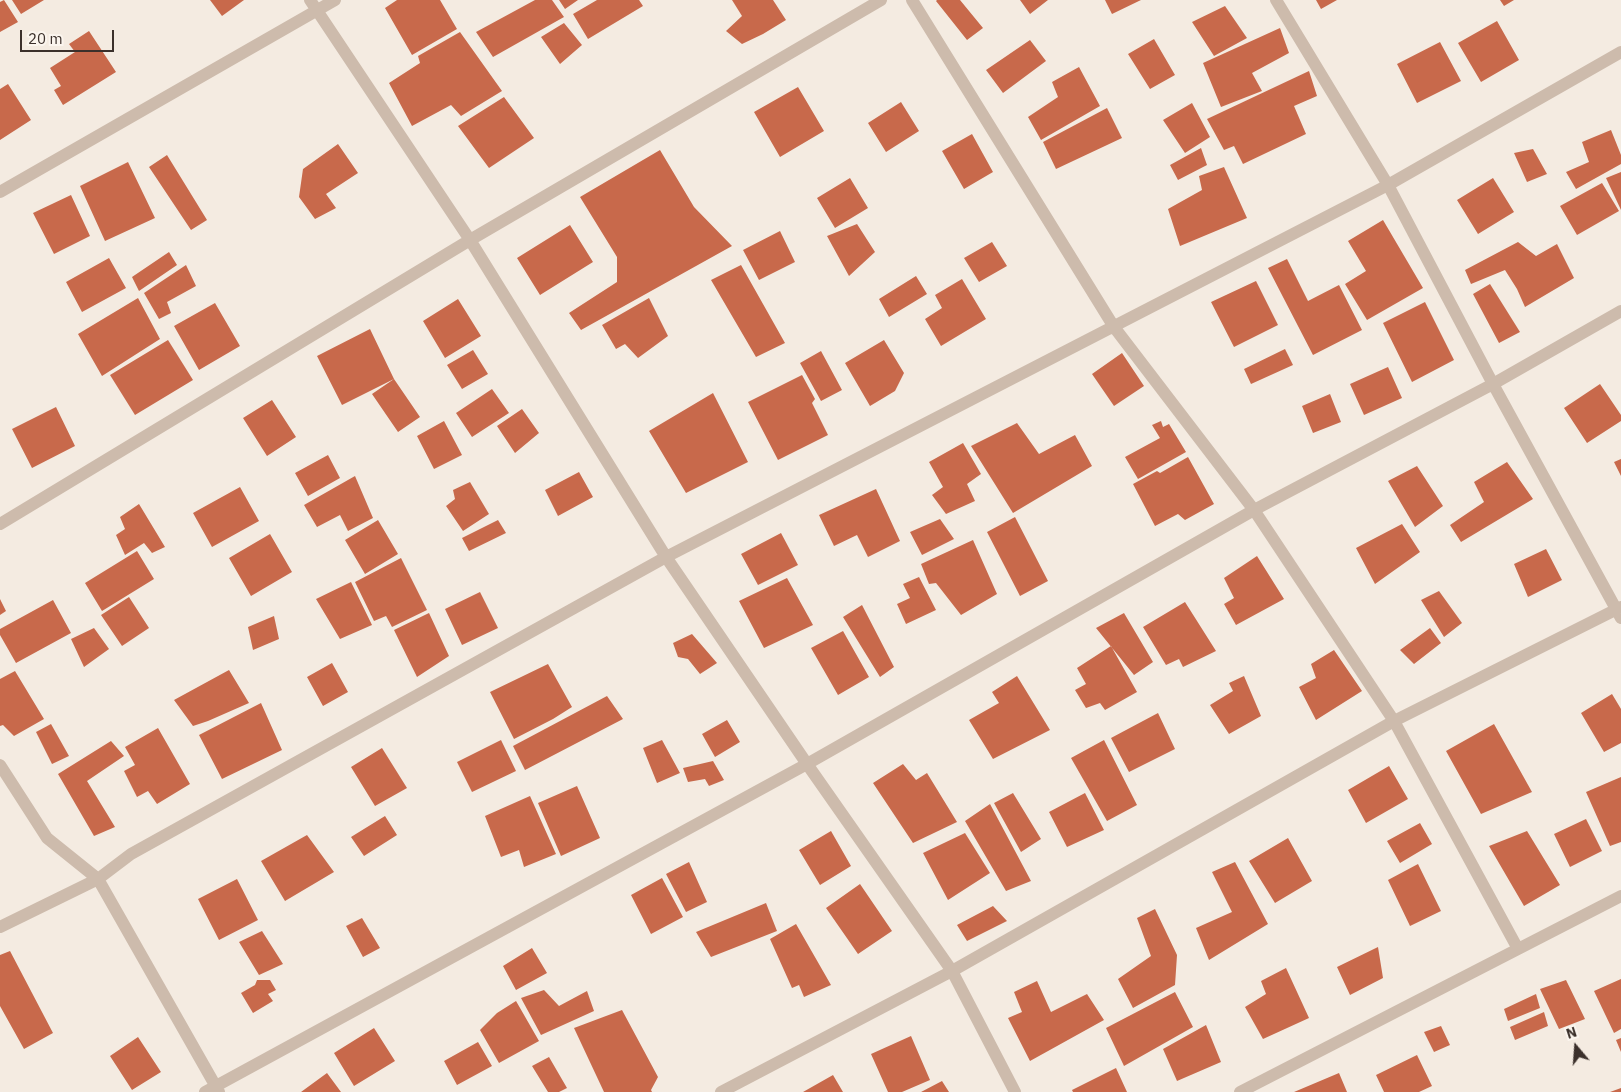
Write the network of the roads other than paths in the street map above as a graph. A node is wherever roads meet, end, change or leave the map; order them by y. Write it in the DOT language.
graph roads {
  1 [pos="335,0"];
  2 [pos="881,0"];
  3 [pos="912,0"];
  4 [pos="1276,0"];
  5 [pos="313,5"];
  6 [pos="1621,52"];
  7 [pos="1388,186"];
  8 [pos="0,192"];
  9 [pos="470,240"];
  10 [pos="1621,311"];
  11 [pos="1114,327"];
  12 [pos="1493,384"];
  13 [pos="1254,510"];
  14 [pos="0,524"];
  15 [pos="666,557"];
  16 [pos="1620,612"];
  17 [pos="1394,721"];
  18 [pos="807,764"];
  19 [pos="0,765"];
  20 [pos="98,879"];
  21 [pos="1621,896"];
  22 [pos="0,927"];
  23 [pos="1518,950"];
  24 [pos="952,971"];
  25 [pos="213,1090"];
  26 [pos="721,1092"];
  27 [pos="1015,1092"];
  28 [pos="1240,1092"];
  1 -- 5 [label="street"];
  2 -- 9 [label="street"];
  3 -- 11 [label="street"];
  4 -- 7 [label="street"];
  5 -- 8 [label="street"];
  5 -- 9 [label="street"];
  6 -- 7 [label="street"];
  7 -- 11 [label="street"];
  7 -- 12 [label="street"];
  9 -- 14 [label="street"];
  9 -- 15 [label="street"];
  10 -- 12 [label="street"];
  11 -- 13 [label="street"];
  11 -- 15 [label="street"];
  12 -- 13 [label="street"];
  12 -- 16 [label="street"];
  13 -- 17 [label="street"];
  13 -- 18 [label="street"];
  15 -- 18 [label="street"];
  15 -- 20 [label="street"];
  16 -- 17 [label="street"];
  17 -- 23 [label="street"];
  17 -- 24 [label="street"];
  18 -- 24 [label="street"];
  18 -- 25 [label="street"];
  19 -- 20 [label="street"];
  20 -- 22 [label="street"];
  20 -- 25 [label="street"];
  21 -- 23 [label="street"];
  23 -- 28 [label="street"];
  24 -- 26 [label="street"];
  24 -- 27 [label="street"];
}
